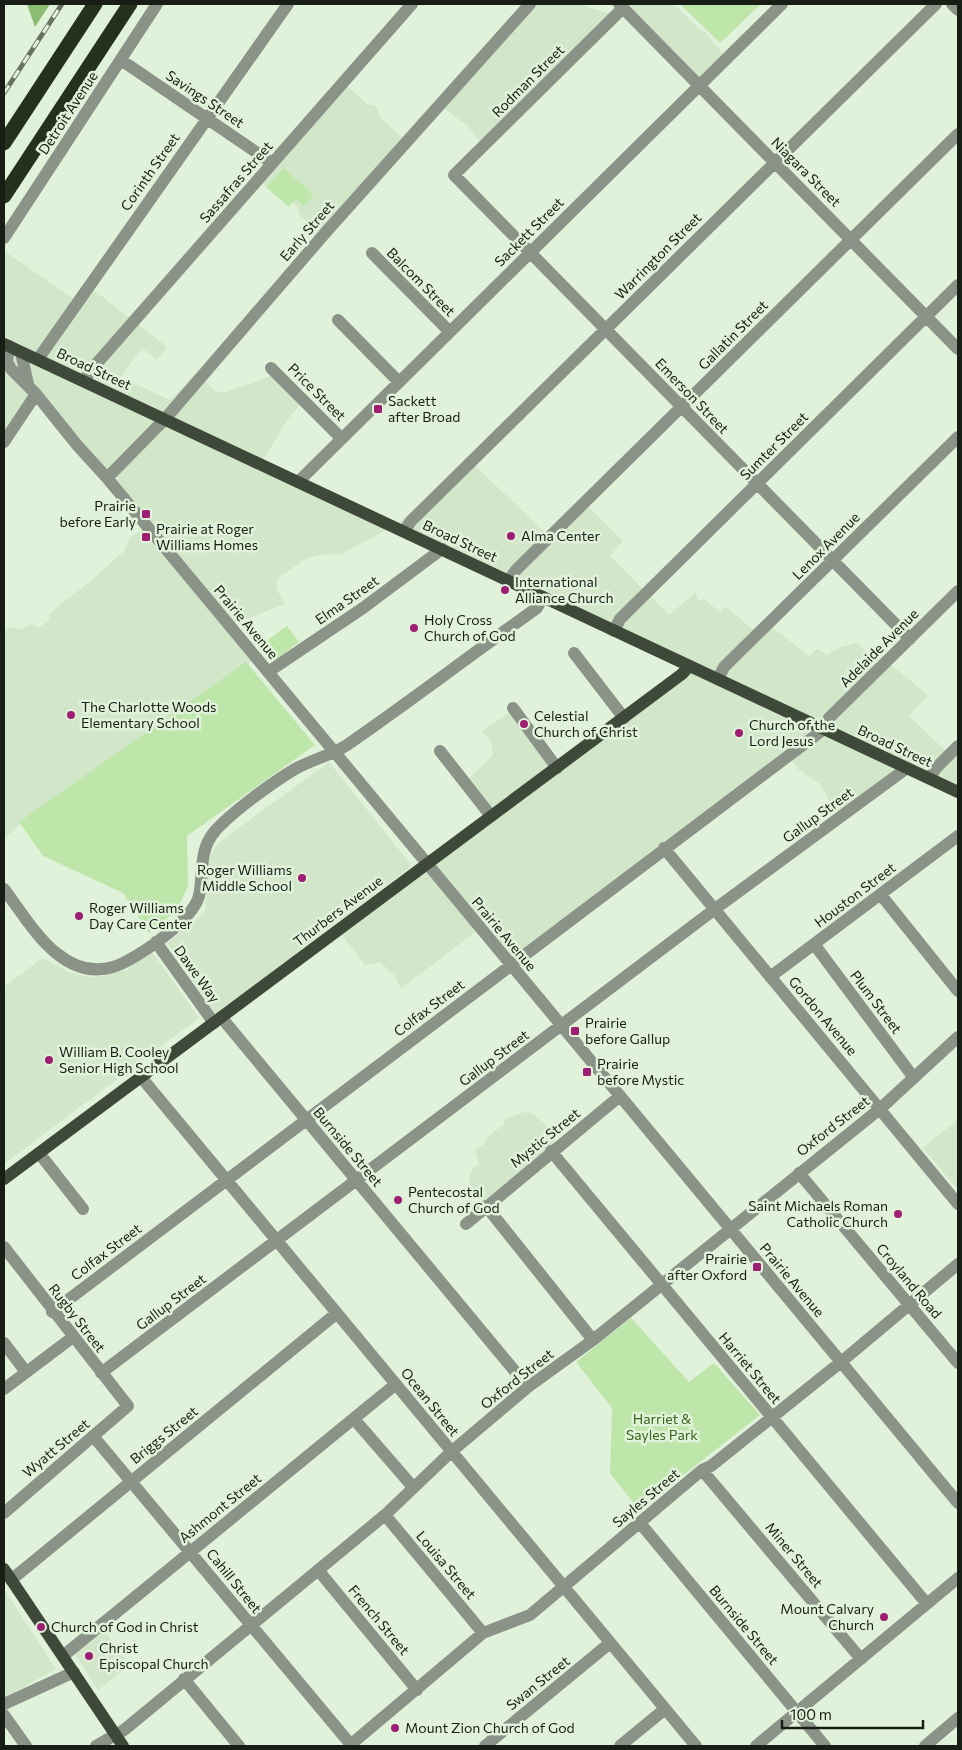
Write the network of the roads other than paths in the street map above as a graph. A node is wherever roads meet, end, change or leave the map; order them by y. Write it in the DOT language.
graph roads {
  1 [pos="95,4"];
  2 [pos="130,4"];
  3 [pos="157,4"];
  4 [pos="288,4"];
  5 [pos="412,4"];
  6 [pos="530,4"];
  7 [pos="782,4"];
  8 [pos="936,4"];
  9 [pos="952,4"];
  10 [pos="625,10"];
  11 [pos="958,10"];
  12 [pos="121,60"];
  13 [pos="699,86"];
  14 [pos="207,117"];
  15 [pos="958,134"];
  16 [pos="4,143"];
  17 [pos="775,162"];
  18 [pos="272,164"];
  19 [pos="454,175"];
  20 [pos="4,196"];
  21 [pos="4,238"];
  22 [pos="851,240"];
  23 [pos="530,252"];
  24 [pos="372,253"];
  25 [pos="958,286"];
  26 [pos="927,317"];
  27 [pos="338,320"];
  28 [pos="605,329"];
  29 [pos="449,331"];
  30 [pos="6,345"];
  31 [pos="958,349"];
  32 [pos="21,352"];
  33 [pos="38,359"];
  34 [pos="271,368"];
  35 [pos="84,381"];
  36 [pos="398,381"];
  37 [pos="28,384"];
  38 [pos="36,394"];
  39 [pos="681,406"];
  40 [pos="165,419"];
  41 [pos="958,437"];
  42 [pos="341,438"];
  43 [pos="4,442"];
  44 [pos="107,478"];
  45 [pos="298,482"];
  46 [pos="757,484"];
  47 [pos="404,531"];
  48 [pos="442,549"];
  49 [pos="833,560"];
  50 [pos="509,580"];
  51 [pos="958,591"];
  52 [pos="543,598"];
  53 [pos="614,631"];
  54 [pos="910,639"];
  55 [pos="574,653"];
  56 [pos="689,666"];
  57 [pos="268,672"];
  58 [pos="718,679"];
  59 [pos="513,708"];
  60 [pos="624,718"];
  61 [pos="824,729"];
  62 [pos="958,746"];
  63 [pos="332,751"];
  64 [pos="440,751"];
  65 [pos="557,768"];
  66 [pos="906,768"];
  67 [pos="929,778"];
  68 [pos="958,792"];
  69 [pos="492,816"];
  70 [pos="956,842"];
  71 [pos="664,848"];
  72 [pos="427,864"];
  73 [pos="4,889"];
  74 [pos="881,895"];
  75 [pos="715,909"];
  76 [pos="156,942"];
  77 [pos="814,944"];
  78 [pos="510,965"];
  79 [pos="770,977"];
  80 [pos="958,991"];
  81 [pos="218,1020"];
  82 [pos="561,1026"];
  83 [pos="958,1037"];
  84 [pos="141,1077"];
  85 [pos="914,1078"];
  86 [pos="620,1096"];
  87 [pos="880,1108"];
  88 [pos="306,1120"];
  89 [pos="551,1151"];
  90 [pos="39,1152"];
  91 [pos="799,1173"];
  92 [pos="4,1179"];
  93 [pos="226,1180"];
  94 [pos="356,1180"];
  95 [pos="958,1204"];
  96 [pos="486,1206"];
  97 [pos="83,1210"];
  98 [pos="466,1224"];
  99 [pos="730,1228"];
  100 [pos="276,1241"];
  101 [pos="4,1246"];
  102 [pos="958,1264"];
  103 [pos="661,1285"];
  104 [pos="910,1305"];
  105 [pos="52,1312"];
  106 [pos="337,1313"];
  107 [pos="73,1337"];
  108 [pos="593,1340"];
  109 [pos="4,1343"];
  110 [pos="841,1362"];
  111 [pos="958,1363"];
  112 [pos="26,1372"];
  113 [pos="101,1374"];
  114 [pos="396,1384"];
  115 [pos="528,1387"];
  116 [pos="4,1389"];
  117 [pos="128,1406"];
  118 [pos="772,1417"];
  119 [pos="354,1419"];
  120 [pos="93,1436"];
  121 [pos="451,1452"];
  122 [pos="702,1470"];
  123 [pos="132,1481"];
  124 [pos="413,1487"];
  125 [pos="958,1503"];
  126 [pos="4,1513"];
  127 [pos="385,1515"];
  128 [pos="640,1523"];
  129 [pos="191,1552"];
  130 [pos="4,1569"];
  131 [pos="318,1570"];
  132 [pos="958,1578"];
  133 [pos="11,1580"];
  134 [pos="564,1587"];
  135 [pos="927,1604"];
  136 [pos="251,1626"];
  137 [pos="484,1634"];
  138 [pos="610,1643"];
  139 [pos="63,1656"];
  140 [pos="861,1659"];
  141 [pos="74,1672"];
  142 [pos="184,1679"];
  143 [pos="417,1690"];
  144 [pos="4,1704"];
  145 [pos="665,1709"];
  146 [pos="797,1712"];
  147 [pos="4,1715"];
  148 [pos="958,1718"];
  149 [pos="115,1735"];
  150 [pos="26,1746"];
  151 [pos="96,1746"];
  152 [pos="123,1746"];
  153 [pos="239,1746"];
  154 [pos="350,1746"];
  155 [pos="485,1746"];
  156 [pos="620,1746"];
  157 [pos="696,1746"];
  158 [pos="756,1746"];
  159 [pos="825,1746"];
  160 [pos="925,1746"];
  1 -- 16 [label="highway"];
  2 -- 20 [label="highway"];
  3 -- 12 [label="street, Detroit Avenue"];
  4 -- 14 [label="street, Corinth Street"];
  5 -- 18 [label="street, Sassafras Street"];
  6 -- 40 [label="street, Early Street"];
  7 -- 13 [label="street, Sackett Street"];
  8 -- 17 [label="street, Warrington Street"];
  9 -- 11 [label="street"];
  10 -- 13 [label="street, Niagara Street"];
  10 -- 19 [label="street, Rodman Street"];
  12 -- 14 [label="street, Savings Street"];
  12 -- 21 [label="street, Detroit Avenue"];
  13 -- 17 [label="street, Niagara Street"];
  13 -- 23 [label="street, Sackett Street"];
  14 -- 18 [label="street, Savings Street"];
  14 -- 33 [label="street, Corinth Street"];
  15 -- 22 [label="street, Gallatin Street"];
  17 -- 22 [label="street, Niagara Street"];
  17 -- 28 [label="street, Warrington Street"];
  18 -- 35 [label="street, Sassafras Street"];
  19 -- 23 [label="street, Emerson Street"];
  22 -- 26 [label="street, Niagara Street"];
  22 -- 39 [label="street, Gallatin Street"];
  23 -- 28 [label="street, Emerson Street"];
  23 -- 29 [label="street, Sackett Street"];
  24 -- 29 [label="street, Balcom Street"];
  25 -- 26 [label="street, Sumter Street"];
  26 -- 31 [label="street, Niagara Street"];
  26 -- 46 [label="street, Sumter Street"];
  27 -- 36 [label="street"];
  28 -- 39 [label="street, Emerson Street"];
  28 -- 47 [label="street, Warrington Street"];
  29 -- 36 [label="street, Sackett Street"];
  30 -- 32 [label="main road, Broad Street"];
  30 -- 37 [label="street, Prairie Avenue"];
  32 -- 33 [label="main road, Broad Street"];
  32 -- 37 [label="street, Prairie Avenue"];
  33 -- 35 [label="main road, Broad Street"];
  34 -- 42 [label="street, Price Street"];
  35 -- 40 [label="main road, Broad Street"];
  36 -- 42 [label="street, Sackett Street"];
  37 -- 38 [label="street, Prairie Avenue"];
  38 -- 43 [label="street"];
  38 -- 44 [label="street, Prairie Avenue"];
  39 -- 46 [label="street, Emerson Street"];
  39 -- 50 [label="street, Gallatin Street"];
  40 -- 44 [label="street, Early Street"];
  40 -- 45 [label="main road, Broad Street"];
  41 -- 49 [label="street, Lenox Avenue"];
  42 -- 45 [label="street, Sackett Street"];
  44 -- 57 [label="street, Prairie Avenue"];
  45 -- 47 [label="main road, Broad Street"];
  46 -- 49 [label="street, Emerson Street"];
  46 -- 53 [label="street, Sumter Street"];
  47 -- 48 [label="main road, Broad Street"];
  48 -- 50 [label="main road, Broad Street"];
  48 -- 57 [label="street, Elma Street"];
  49 -- 54 [label="street, Emerson Street"];
  49 -- 58 [label="street, Lenox Avenue"];
  50 -- 52 [label="main road, Broad Street"];
  51 -- 54 [label="street, Adelaide Avenue"];
  52 -- 53 [label="main road, Broad Street"];
  52 -- 63 [label="street"];
  53 -- 56 [label="main road, Broad Street"];
  54 -- 61 [label="street, Adelaide Avenue"];
  55 -- 60 [label="street"];
  56 -- 58 [label="main road, Broad Street"];
  56 -- 60 [label="main road, Thurbers Avenue"];
  57 -- 63 [label="street, Prairie Avenue"];
  58 -- 61 [label="main road, Broad Street"];
  59 -- 65 [label="street"];
  60 -- 65 [label="main road, Thurbers Avenue"];
  61 -- 66 [label="main road, Broad Street"];
  61 -- 71 [label="street, Colfax Street"];
  62 -- 67 [label="street"];
  63 -- 72 [label="street, Prairie Avenue"];
  63 -- 76 [label="street"];
  64 -- 69 [label="street"];
  65 -- 69 [label="main road, Thurbers Avenue"];
  66 -- 67 [label="main road, Broad Street"];
  66 -- 75 [label="street, Gallup Street"];
  67 -- 68 [label="main road, Broad Street"];
  69 -- 72 [label="main road, Thurbers Avenue"];
  70 -- 74 [label="street, Houston Street"];
  71 -- 75 [label="street, Gordon Avenue"];
  71 -- 78 [label="street, Colfax Street"];
  72 -- 78 [label="street, Prairie Avenue"];
  72 -- 81 [label="main road, Thurbers Avenue"];
  73 -- 76 [label="street"];
  74 -- 77 [label="street, Houston Street"];
  74 -- 80 [label="street"];
  75 -- 79 [label="street, Gordon Avenue"];
  75 -- 82 [label="street, Gallup Street"];
  76 -- 81 [label="street, Dawe Way"];
  77 -- 79 [label="street, Houston Street"];
  77 -- 85 [label="street, Plum Street"];
  78 -- 82 [label="street, Prairie Avenue"];
  78 -- 88 [label="street, Colfax Street"];
  79 -- 87 [label="street, Gordon Avenue"];
  81 -- 84 [label="main road, Thurbers Avenue"];
  81 -- 88 [label="street, Burnside Street"];
  82 -- 86 [label="street, Prairie Avenue"];
  82 -- 94 [label="street, Gallup Street"];
  83 -- 85 [label="street, Oxford Street"];
  84 -- 90 [label="main road, Thurbers Avenue"];
  84 -- 93 [label="street, Ocean Street"];
  85 -- 87 [label="street, Oxford Street"];
  86 -- 89 [label="street, Mystic Street"];
  86 -- 99 [label="street, Prairie Avenue"];
  87 -- 91 [label="street, Oxford Street"];
  87 -- 95 [label="street, Gordon Avenue"];
  88 -- 93 [label="street, Colfax Street"];
  88 -- 94 [label="street, Burnside Street"];
  89 -- 96 [label="street, Mystic Street"];
  89 -- 103 [label="street, Harriet Street"];
  90 -- 92 [label="main road, Thurbers Avenue"];
  90 -- 97 [label="street"];
  91 -- 99 [label="street, Oxford Street"];
  91 -- 104 [label="street, Croyland Road"];
  93 -- 100 [label="street, Ocean Street"];
  93 -- 105 [label="street, Colfax Street"];
  94 -- 100 [label="street, Gallup Street"];
  94 -- 115 [label="street, Burnside Street"];
  96 -- 98 [label="street, Mystic Street"];
  96 -- 108 [label="street"];
  99 -- 103 [label="street, Oxford Street"];
  99 -- 110 [label="street, Prairie Avenue"];
  100 -- 106 [label="street, Ocean Street"];
  100 -- 113 [label="street, Gallup Street"];
  101 -- 105 [label="street, Rugby Street"];
  102 -- 104 [label="street, Sayles Street"];
  103 -- 108 [label="street, Oxford Street"];
  103 -- 118 [label="street, Harriet Street"];
  104 -- 110 [label="street, Sayles Street"];
  104 -- 111 [label="street, Croyland Road"];
  105 -- 107 [label="street, Rugby Street"];
  106 -- 114 [label="street, Ocean Street"];
  106 -- 123 [label="street, Briggs Street"];
  107 -- 112 [label="street"];
  107 -- 113 [label="street, Rugby Street"];
  108 -- 115 [label="street, Oxford Street"];
  109 -- 112 [label="street"];
  110 -- 118 [label="street, Sayles Street"];
  110 -- 125 [label="street, Prairie Avenue"];
  112 -- 116 [label="street"];
  113 -- 117 [label="street, Rugby Street"];
  114 -- 119 [label="street, Ashmont Street"];
  114 -- 121 [label="street, Ocean Street"];
  115 -- 121 [label="street, Oxford Street"];
  117 -- 120 [label="street, Wyatt Street"];
  118 -- 122 [label="street, Sayles Street"];
  118 -- 135 [label="street, Harriet Street"];
  119 -- 124 [label="street"];
  119 -- 129 [label="street, Ashmont Street"];
  120 -- 123 [label="street, Cahill Street"];
  120 -- 126 [label="street, Wyatt Street"];
  121 -- 124 [label="street, Oxford Street"];
  121 -- 134 [label="street, Ocean Street"];
  122 -- 128 [label="street, Sayles Street"];
  122 -- 140 [label="street, Miner Street"];
  123 -- 129 [label="street, Cahill Street"];
  123 -- 133 [label="street, Briggs Street"];
  124 -- 127 [label="street, Oxford Street"];
  127 -- 131 [label="street, Oxford Street"];
  127 -- 137 [label="street, Louisa Street"];
  128 -- 134 [label="street, Sayles Street"];
  128 -- 146 [label="street, Burnside Street"];
  129 -- 136 [label="street, Cahill Street"];
  129 -- 139 [label="street, Ashmont Street"];
  130 -- 133 [label="main road"];
  131 -- 136 [label="street, Oxford Street"];
  131 -- 143 [label="street, French Street"];
  132 -- 135 [label="street"];
  133 -- 139 [label="main road"];
  134 -- 137 [label="street, Sayles Street"];
  134 -- 138 [label="street, Ocean Street"];
  135 -- 140 [label="street"];
  136 -- 142 [label="street, Oxford Street"];
  136 -- 154 [label="street, Cahill Street"];
  137 -- 143 [label="street, Sayles Street"];
  138 -- 145 [label="street, Ocean Street"];
  138 -- 155 [label="street, Swan Street"];
  139 -- 141 [label="main road"];
  140 -- 146 [label="street"];
  141 -- 144 [label="street"];
  141 -- 149 [label="main road"];
  142 -- 149 [label="street, Oxford Street"];
  142 -- 153 [label="street"];
  143 -- 154 [label="street, Sayles Street"];
  145 -- 156 [label="street"];
  145 -- 157 [label="street, Ocean Street"];
  146 -- 158 [label="street"];
  146 -- 159 [label="street, Burnside Street"];
  147 -- 150 [label="street"];
  148 -- 160 [label="street"];
  149 -- 151 [label="street, Oxford Street"];
  149 -- 152 [label="main road"];
}
